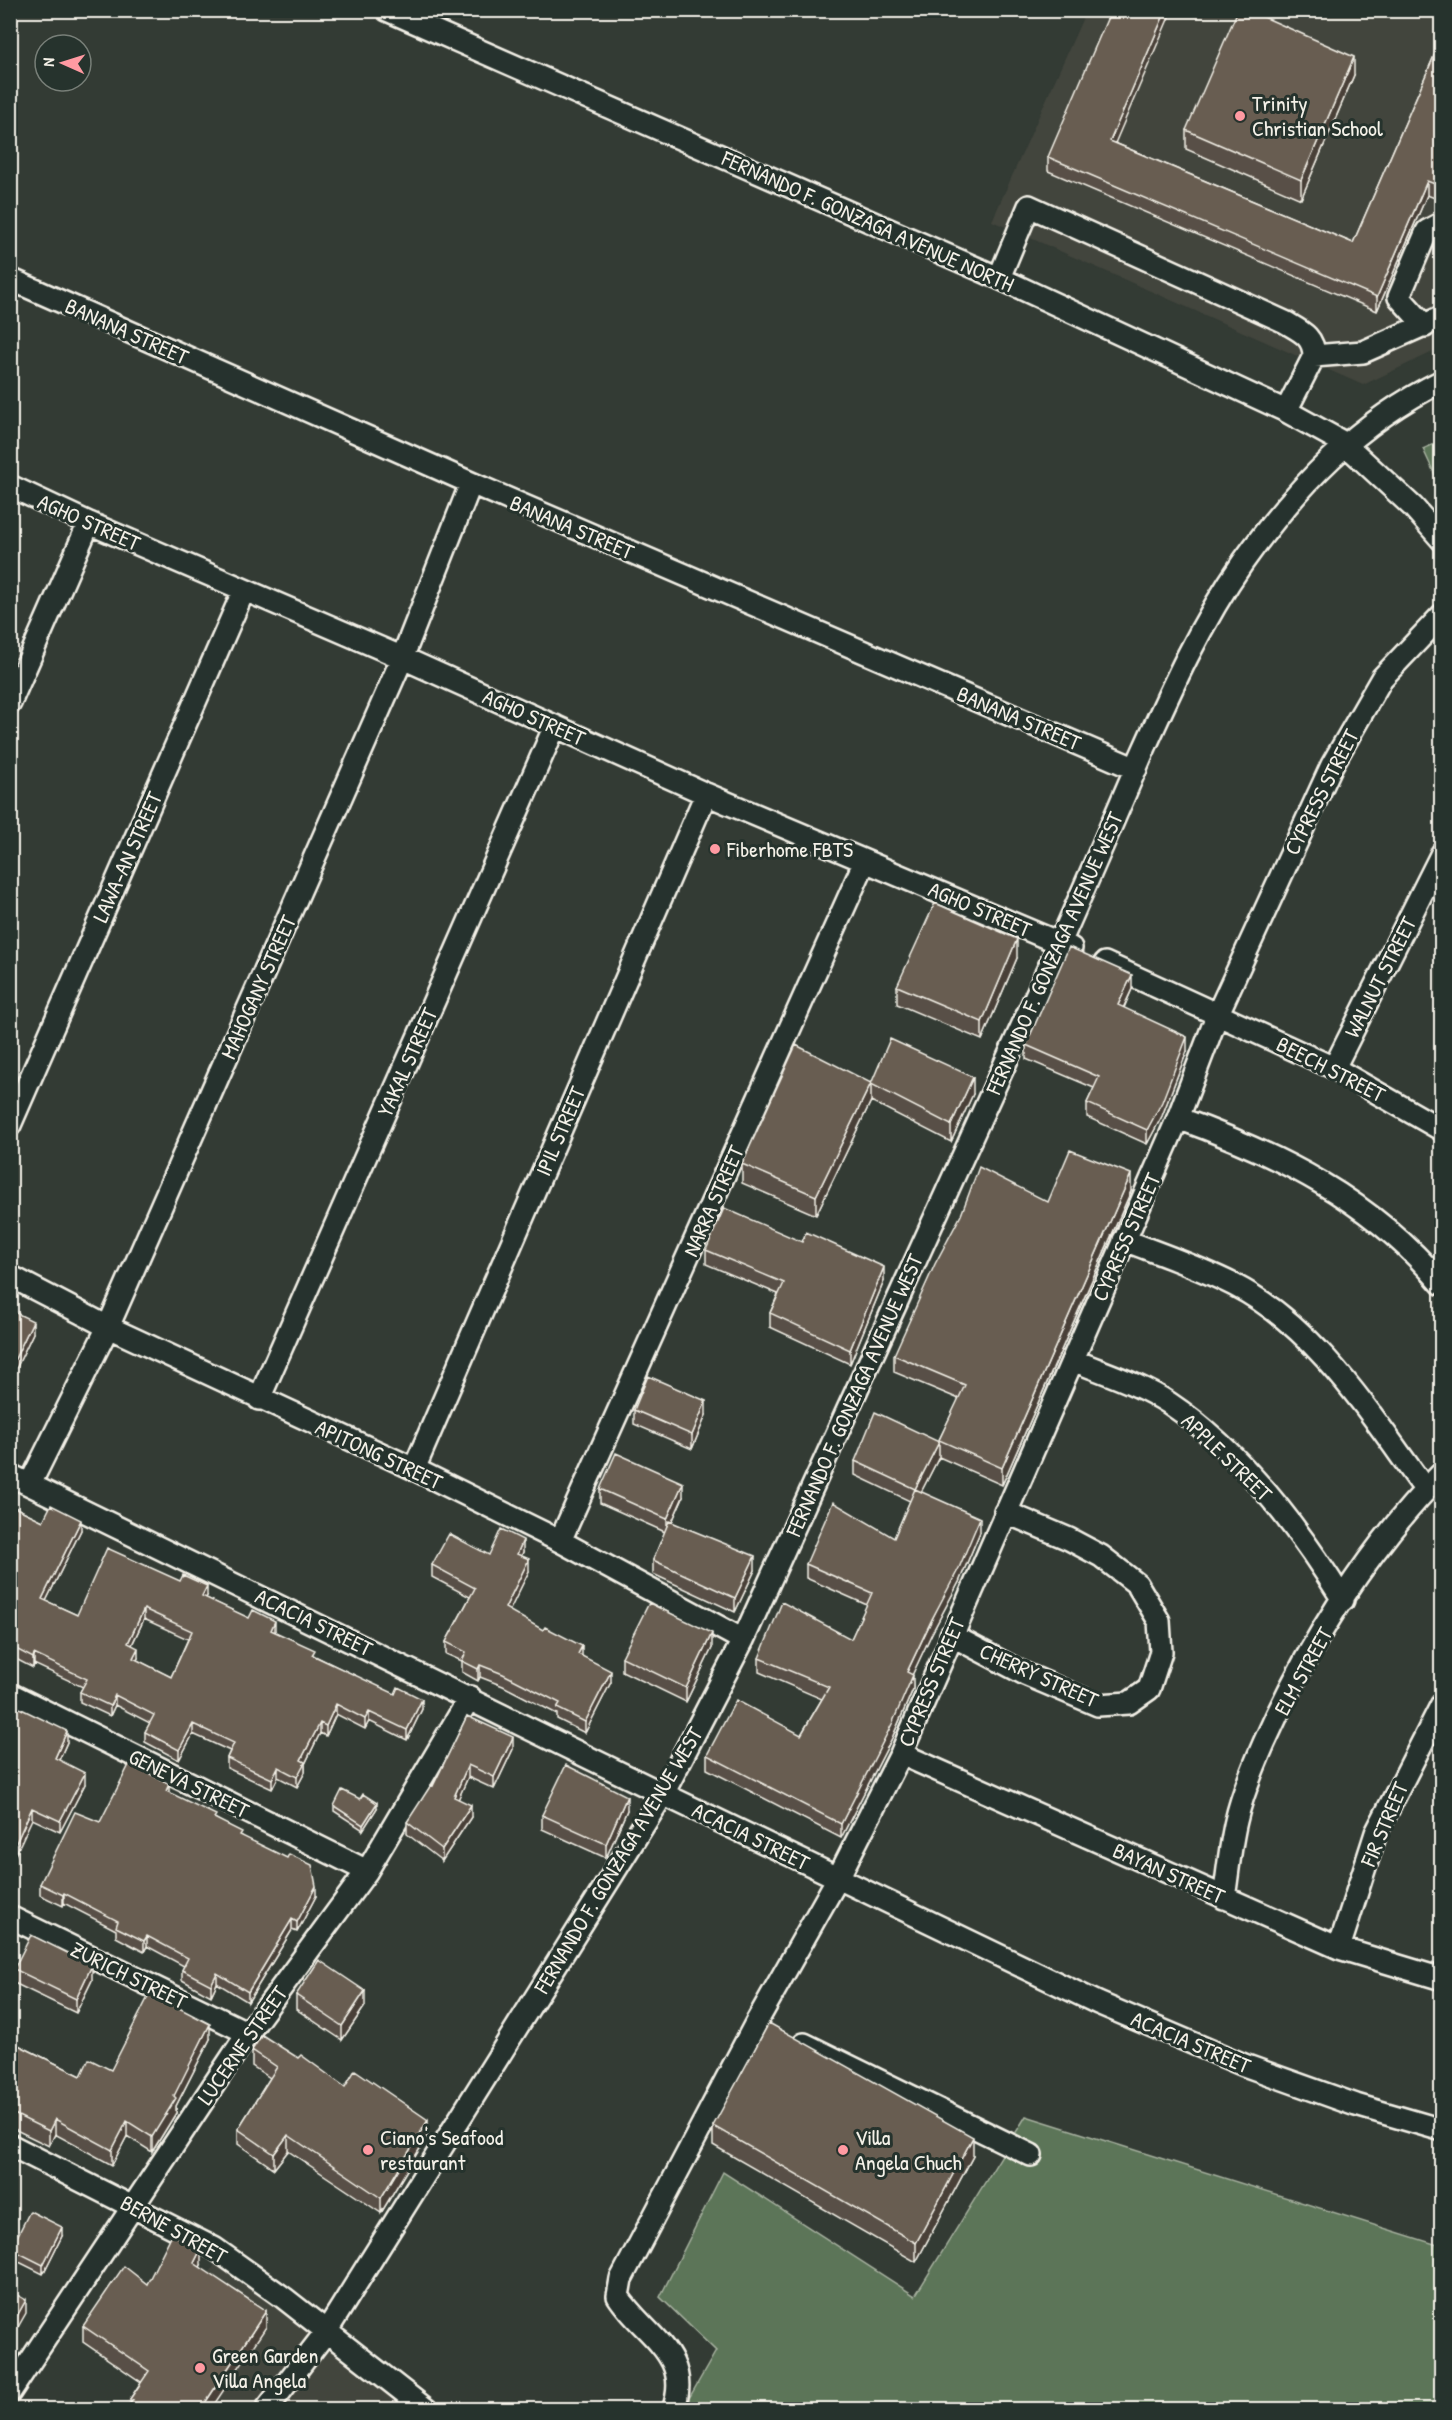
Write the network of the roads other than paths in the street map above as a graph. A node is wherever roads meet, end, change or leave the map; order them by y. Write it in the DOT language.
graph roads {
  1 [pos="387,10"];
  2 [pos="1442,223"];
  3 [pos="999,278"];
  4 [pos="10,279"];
  5 [pos="1433,321"];
  6 [pos="1314,356"];
  7 [pos="1442,381"];
  8 [pos="1286,411"];
  9 [pos="1344,443"];
  10 [pos="471,483"];
  11 [pos="10,486"];
  12 [pos="89,523"];
  13 [pos="1442,540"];
  14 [pos="244,590"];
  15 [pos="1442,615"];
  16 [pos="403,658"];
  17 [pos="10,703"];
  18 [pos="555,726"];
  19 [pos="1136,769"];
  20 [pos="706,794"];
  21 [pos="1442,853"];
  22 [pos="865,861"];
  23 [pos="1060,943"];
  24 [pos="1218,1013"];
  25 [pos="1334,1068"];
  26 [pos="1178,1118"];
  27 [pos="10,1125"];
  28 [pos="1442,1130"];
  29 [pos="1124,1240"];
  30 [pos="10,1276"];
  31 [pos="1442,1284"];
  32 [pos="108,1327"];
  33 [pos="1073,1360"];
  34 [pos="259,1399"];
  35 [pos="414,1469"];
  36 [pos="1442,1473"];
  37 [pos="10,1475"];
  38 [pos="30,1484"];
  39 [pos="1425,1490"];
  40 [pos="1005,1512"];
  41 [pos="560,1541"];
  42 [pos="1343,1600"];
  43 [pos="951,1635"];
  44 [pos="743,1640"];
  45 [pos="10,1694"];
  46 [pos="470,1698"];
  47 [pos="1442,1704"];
  48 [pos="901,1754"];
  49 [pos="663,1794"];
  50 [pos="367,1871"];
  51 [pos="838,1878"];
  52 [pos="1224,1898"];
  53 [pos="10,1917"];
  54 [pos="1339,1948"];
  55 [pos="1442,1979"];
  56 [pos="758,2021"];
  57 [pos="248,2033"];
  58 [pos="1442,2130"];
  59 [pos="10,2145"];
  60 [pos="1031,2155"];
  61 [pos="132,2205"];
  62 [pos="326,2332"];
  63 [pos="12,2388"];
  64 [pos="266,2409"];
  65 [pos="426,2409"];
  66 [pos="673,2409"];
  1 -- 3 [label="street, FERNANDO F. GONZAGA AVENUE NORTH"];
  2 -- 5 [label="street"];
  3 -- 6 [label="street"];
  3 -- 8 [label="street, FERNANDO F. GONZAGA AVENUE NORTH"];
  4 -- 10 [label="street, BANANA STREET"];
  5 -- 6 [label="street"];
  6 -- 8 [label="street"];
  7 -- 9 [label="street, FERNANDO F. GONZAGA AVENUE WEST"];
  8 -- 9 [label="street, FERNANDO F. GONZAGA AVENUE NORTH"];
  9 -- 13 [label="street, FERNANDO F. GONZAGA AVENUE NORTH"];
  9 -- 19 [label="street, FERNANDO F. GONZAGA AVENUE WEST"];
  10 -- 16 [label="street, MAHOGANY STREET"];
  10 -- 19 [label="street, BANANA STREET"];
  11 -- 12 [label="street, AGHO STREET"];
  12 -- 14 [label="street, AGHO STREET"];
  12 -- 17 [label="street"];
  14 -- 16 [label="street, AGHO STREET"];
  14 -- 27 [label="street, LAWA-AN STREET"];
  15 -- 24 [label="street, CYPRESS STREET"];
  16 -- 18 [label="street, AGHO STREET"];
  16 -- 32 [label="street, MAHOGANY STREET"];
  18 -- 20 [label="street, AGHO STREET"];
  18 -- 34 [label="street, YAKAL STREET"];
  19 -- 23 [label="street, FERNANDO F. GONZAGA AVENUE WEST"];
  20 -- 22 [label="street, AGHO STREET"];
  20 -- 35 [label="street, IPIL STREET"];
  21 -- 25 [label="street, WALNUT STREET"];
  22 -- 23 [label="street, AGHO STREET"];
  22 -- 41 [label="street, NARRA STREET"];
  23 -- 24 [label="street, AGHO STREET"];
  23 -- 44 [label="street, FERNANDO F. GONZAGA AVENUE WEST"];
  24 -- 25 [label="street, BEECH STREET"];
  24 -- 26 [label="street, CYPRESS STREET"];
  25 -- 28 [label="street, BEECH STREET"];
  26 -- 29 [label="street, CYPRESS STREET"];
  26 -- 31 [label="street"];
  29 -- 33 [label="street, CYPRESS STREET"];
  29 -- 39 [label="street"];
  30 -- 32 [label="street, APITONG STREET"];
  32 -- 34 [label="street, APITONG STREET"];
  32 -- 38 [label="street, MAHOGANY STREET"];
  33 -- 40 [label="street, CYPRESS STREET"];
  33 -- 42 [label="street, APPLE STREET"];
  34 -- 35 [label="street, APITONG STREET"];
  35 -- 41 [label="street, APITONG STREET"];
  36 -- 39 [label="street, ELM STREET"];
  37 -- 38 [label="street, ACACIA STREET"];
  38 -- 46 [label="street, ACACIA STREET"];
  39 -- 42 [label="street, ELM STREET"];
  40 -- 43 [label="street, CYPRESS STREET"];
  40 -- 43 [label="street, CHERRY STREET"];
  41 -- 44 [label="street, APITONG STREET"];
  42 -- 52 [label="street, ELM STREET"];
  43 -- 48 [label="street, CYPRESS STREET"];
  44 -- 49 [label="street, FERNANDO F. GONZAGA AVENUE WEST"];
  45 -- 50 [label="street, GENEVA STREET"];
  46 -- 49 [label="street, ACACIA STREET"];
  46 -- 50 [label="street, LUCERNE STREET"];
  47 -- 54 [label="street, FIR STREET"];
  48 -- 51 [label="street, CYPRESS STREET"];
  48 -- 52 [label="street, BAYAN STREET"];
  49 -- 51 [label="street, ACACIA STREET"];
  49 -- 62 [label="street, FERNANDO F. GONZAGA AVENUE WEST"];
  50 -- 57 [label="street, LUCERNE STREET"];
  51 -- 56 [label="street, CYPRESS STREET"];
  51 -- 58 [label="street, ACACIA STREET"];
  52 -- 54 [label="street, BAYAN STREET"];
  53 -- 57 [label="street, ZURICH STREET"];
  54 -- 55 [label="street, BAYAN STREET"];
  56 -- 60 [label="street"];
  56 -- 66 [label="street, CYPRESS STREET"];
  57 -- 61 [label="street, LUCERNE STREET"];
  59 -- 61 [label="street, BERNE STREET"];
  61 -- 62 [label="street, BERNE STREET"];
  61 -- 63 [label="street, LUCERNE STREET"];
  62 -- 64 [label="street, FERNANDO F. GONZAGA AVENUE WEST"];
  62 -- 65 [label="street, BERNE STREET"];
}
